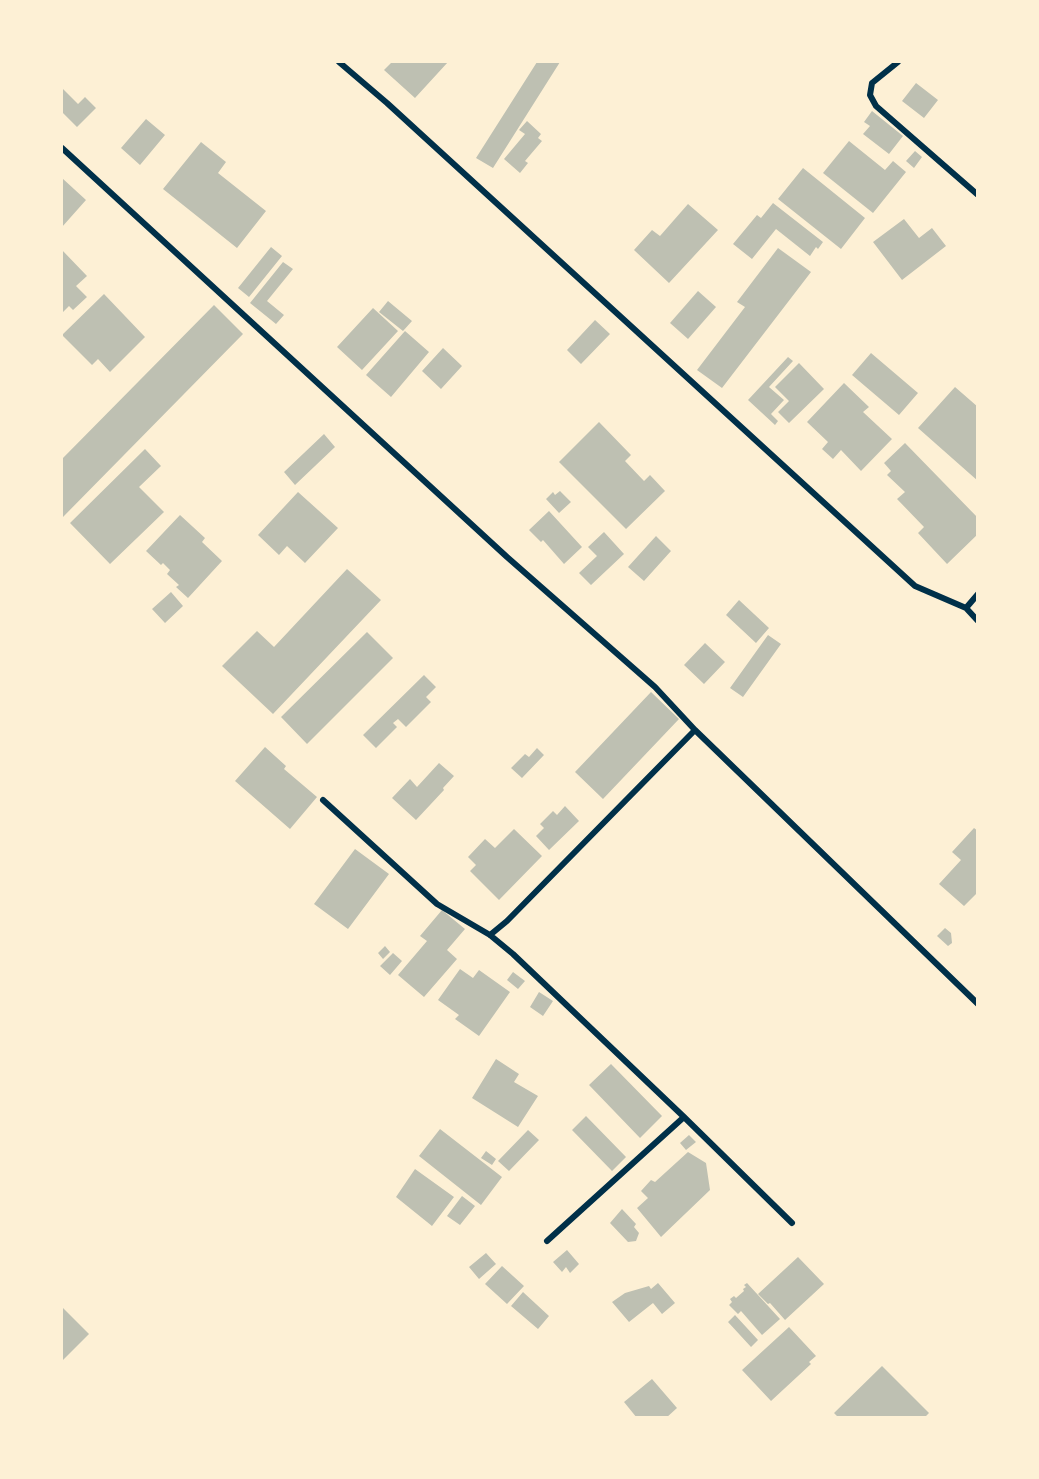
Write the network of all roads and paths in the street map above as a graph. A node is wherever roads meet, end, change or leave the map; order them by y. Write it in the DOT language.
graph roads {
  1 [pos="339,62"];
  2 [pos="898,62"];
  3 [pos="62,148"];
  4 [pos="978,195"];
  5 [pos="978,594"];
  6 [pos="966,609"];
  7 [pos="978,621"];
  8 [pos="695,730"];
  9 [pos="323,800"];
  10 [pos="490,935"];
  11 [pos="978,1004"];
  12 [pos="684,1117"];
  13 [pos="792,1222"];
  14 [pos="547,1241"];
  1 -- 6 [label="street"];
  2 -- 4 [label="street"];
  3 -- 8 [label="street"];
  5 -- 6 [label="street"];
  6 -- 7 [label="street"];
  8 -- 10 [label="street"];
  8 -- 11 [label="street"];
  9 -- 10 [label="street"];
  10 -- 12 [label="street"];
  12 -- 13 [label="street"];
  12 -- 14 [label="street"];
}
